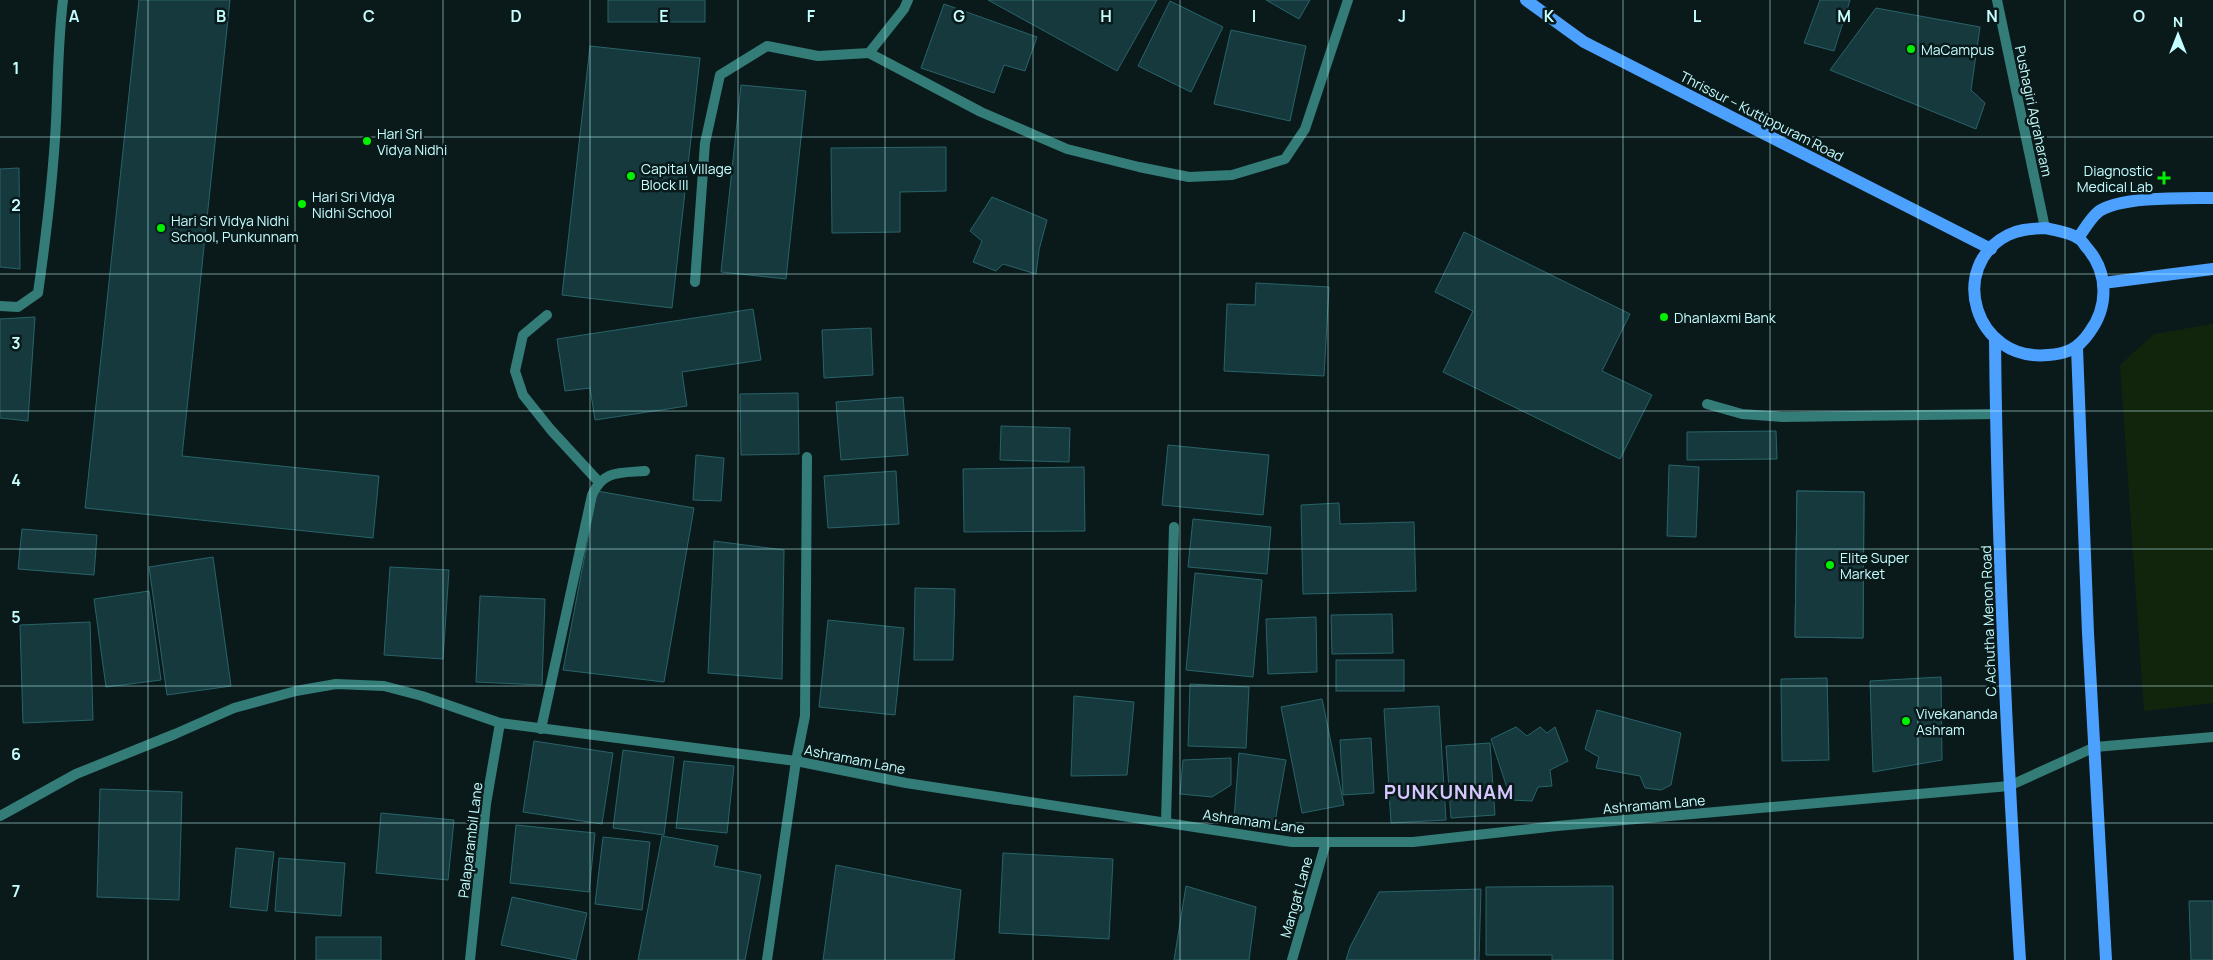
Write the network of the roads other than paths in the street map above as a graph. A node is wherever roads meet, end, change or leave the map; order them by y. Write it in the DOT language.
graph roads {
  1 [pos="63,0"];
  2 [pos="908,0"];
  3 [pos="1348,0"];
  4 [pos="1526,0"];
  5 [pos="1997,0"];
  6 [pos="869,53"];
  7 [pos="2213,198"];
  8 [pos="2045,228"];
  9 [pos="2078,238"];
  10 [pos="1992,248"];
  11 [pos="2213,269"];
  12 [pos="695,282"];
  13 [pos="2104,283"];
  14 [pos="0,306"];
  15 [pos="547,315"];
  16 [pos="1995,340"];
  17 [pos="2077,348"];
  18 [pos="1707,404"];
  19 [pos="1996,414"];
  20 [pos="808,457"];
  21 [pos="645,471"];
  22 [pos="598,481"];
  23 [pos="1174,527"];
  24 [pos="500,724"];
  25 [pos="541,728"];
  26 [pos="2213,737"];
  27 [pos="2095,747"];
  28 [pos="796,761"];
  29 [pos="2009,786"];
  30 [pos="0,816"];
  31 [pos="1166,822"];
  32 [pos="1326,842"];
  33 [pos="470,960"];
  34 [pos="767,960"];
  35 [pos="1292,960"];
  36 [pos="2020,960"];
  37 [pos="2106,960"];
  1 -- 14 [label="street"];
  2 -- 6 [label="street"];
  3 -- 6 [label="street"];
  4 -- 10 [label="main road, Thrissur – Kuttippuram Road"];
  5 -- 8 [label="street, Pushagiri Agraharam"];
  6 -- 12 [label="street"];
  7 -- 9 [label="main road"];
  8 -- 9 [label="main road"];
  8 -- 10 [label="main road"];
  9 -- 13 [label="main road"];
  10 -- 16 [label="main road"];
  11 -- 13 [label="main road"];
  13 -- 17 [label="main road"];
  15 -- 22 [label="street"];
  16 -- 17 [label="main road"];
  16 -- 19 [label="main road, C Achutha Menon Road"];
  17 -- 27 [label="main road"];
  18 -- 19 [label="street"];
  19 -- 29 [label="main road, C Achutha Menon Road"];
  20 -- 28 [label="street"];
  21 -- 22 [label="street"];
  22 -- 25 [label="street"];
  23 -- 31 [label="street"];
  24 -- 25 [label="street, Ashramam Lane"];
  24 -- 30 [label="street, Ashramam Lane"];
  24 -- 33 [label="street, Palaparambil Lane"];
  25 -- 28 [label="street, Ashramam Lane"];
  26 -- 27 [label="street, Ashramam Lane"];
  27 -- 29 [label="street, Ashramam Lane"];
  27 -- 37 [label="main road"];
  28 -- 31 [label="street, Ashramam Lane"];
  28 -- 34 [label="street"];
  29 -- 32 [label="street, Ashramam Lane"];
  29 -- 36 [label="main road, C Achutha Menon Road"];
  31 -- 32 [label="street, Ashramam Lane"];
  32 -- 35 [label="street, Mangat Lane"];
}
